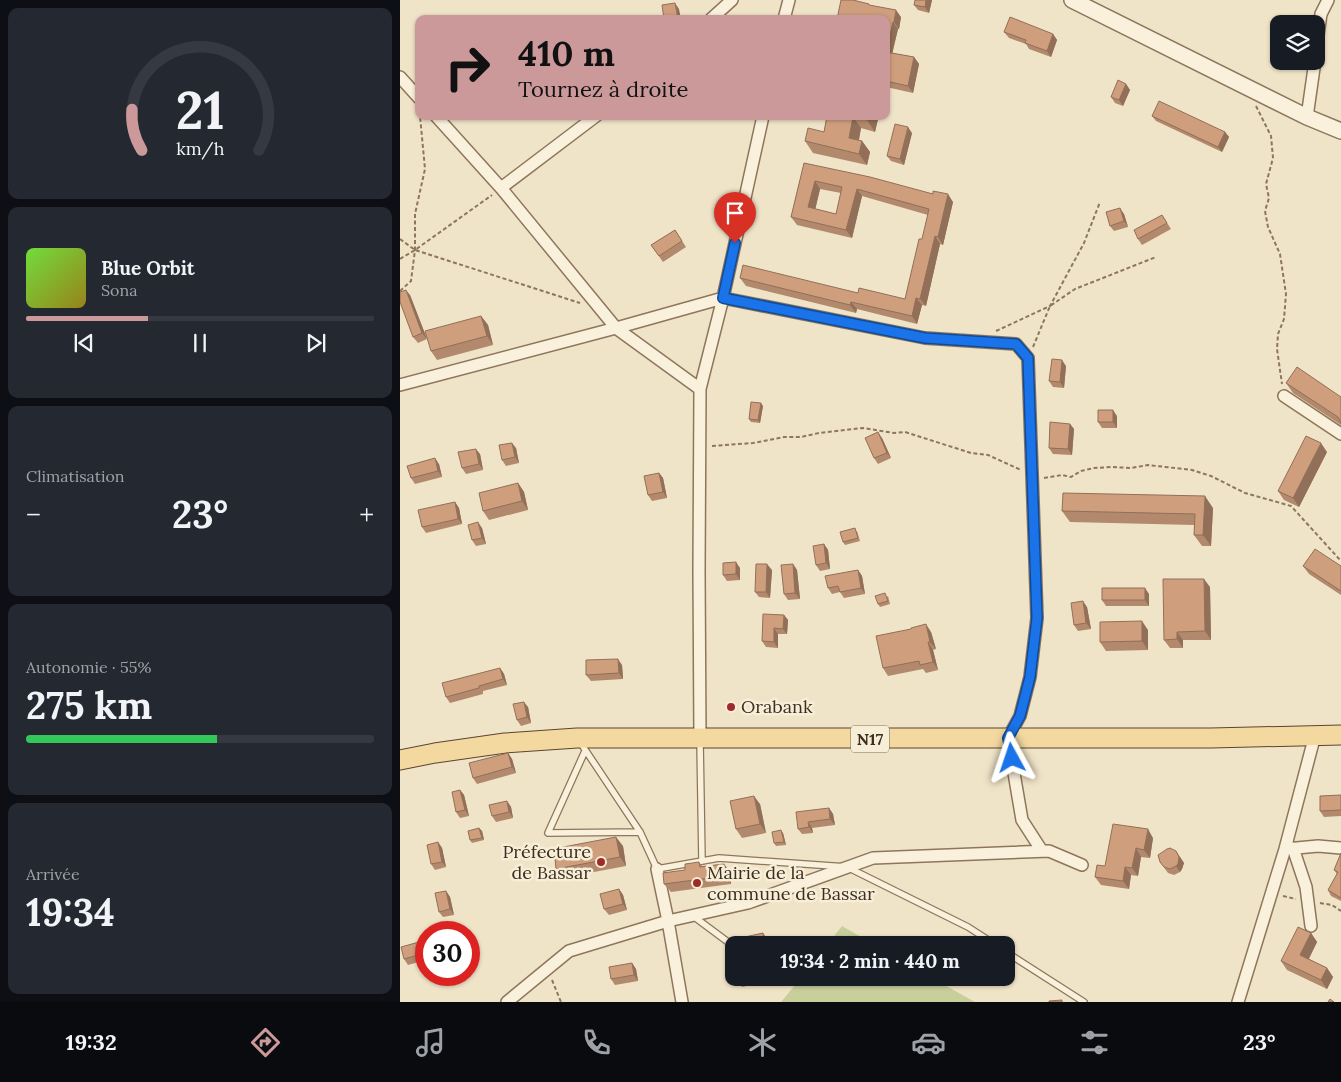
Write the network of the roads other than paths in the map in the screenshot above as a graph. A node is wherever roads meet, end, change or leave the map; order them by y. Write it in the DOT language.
graph roads {
  1 [pos="732,0"];
  2 [pos="788,0"];
  3 [pos="1072,0"];
  4 [pos="1328,0"];
  5 [pos="715,15"];
  6 [pos="785,15"];
  7 [pos="1321,15"];
  8 [pos="1314,70"];
  9 [pos="400,77"];
  10 [pos="415,94"];
  11 [pos="1307,117"];
  12 [pos="440,120"];
  13 [pos="591,120"];
  14 [pos="762,120"];
  15 [pos="1341,131"];
  16 [pos="501,188"];
  17 [pos="723,298"];
  18 [pos="616,328"];
  19 [pos="400,385"];
  20 [pos="700,389"];
  21 [pos="1284,396"];
  22 [pos="1341,434"];
  23 [pos="1315,735"];
  24 [pos="1341,735"];
  25 [pos="1008,738"];
  26 [pos="700,739"];
  27 [pos="581,745"];
  28 [pos="400,760"];
  29 [pos="640,832"];
  30 [pos="1341,848"];
  31 [pos="1289,849"];
  32 [pos="1042,852"];
  33 [pos="702,861"];
  34 [pos="1082,865"];
  35 [pos="847,868"];
  36 [pos="657,869"];
  37 [pos="692,915"];
  38 [pos="668,921"];
  39 [pos="1311,926"];
  40 [pos="982,936"];
  41 [pos="725,940"];
  42 [pos="1015,958"];
  43 [pos="507,1002"];
  44 [pos="682,1002"];
  45 [pos="1084,1002"];
  46 [pos="1238,1002"];
  1 -- 5 [label="street"];
  2 -- 6 [label="street"];
  3 -- 11 [label="street"];
  4 -- 7 [label="street"];
  8 -- 11 [label="street"];
  9 -- 10 [label="street"];
  11 -- 15 [label="street"];
  12 -- 16 [label="street"];
  13 -- 16 [label="street"];
  14 -- 17 [label="street"];
  16 -- 18 [label="street"];
  17 -- 18 [label="street"];
  17 -- 20 [label="street"];
  17 -- 25 [label="street"];
  18 -- 19 [label="street"];
  18 -- 20 [label="street"];
  20 -- 26 [label="street"];
  21 -- 22 [label="street"];
  23 -- 24 [label="main road, N17"];
  23 -- 25 [label="main road, N17"];
  23 -- 31 [label="street"];
  25 -- 26 [label="main road, N17"];
  25 -- 32 [label="street"];
  26 -- 27 [label="main road, N17"];
  26 -- 33 [label="lane"];
  27 -- 28 [label="main road, N17"];
  27 -- 29 [label="lane"];
  27 -- 29 [label="lane"];
  29 -- 36 [label="lane"];
  30 -- 31 [label="street"];
  31 -- 39 [label="street"];
  31 -- 46 [label="street"];
  32 -- 34 [label="street"];
  32 -- 35 [label="street"];
  33 -- 35 [label="lane"];
  33 -- 36 [label="lane"];
  35 -- 37 [label="street"];
  35 -- 40 [label="lane"];
  36 -- 38 [label="street"];
  37 -- 38 [label="street"];
  37 -- 41 [label="lane"];
  38 -- 43 [label="street"];
  38 -- 44 [label="street"];
  42 -- 45 [label="lane"];
}
